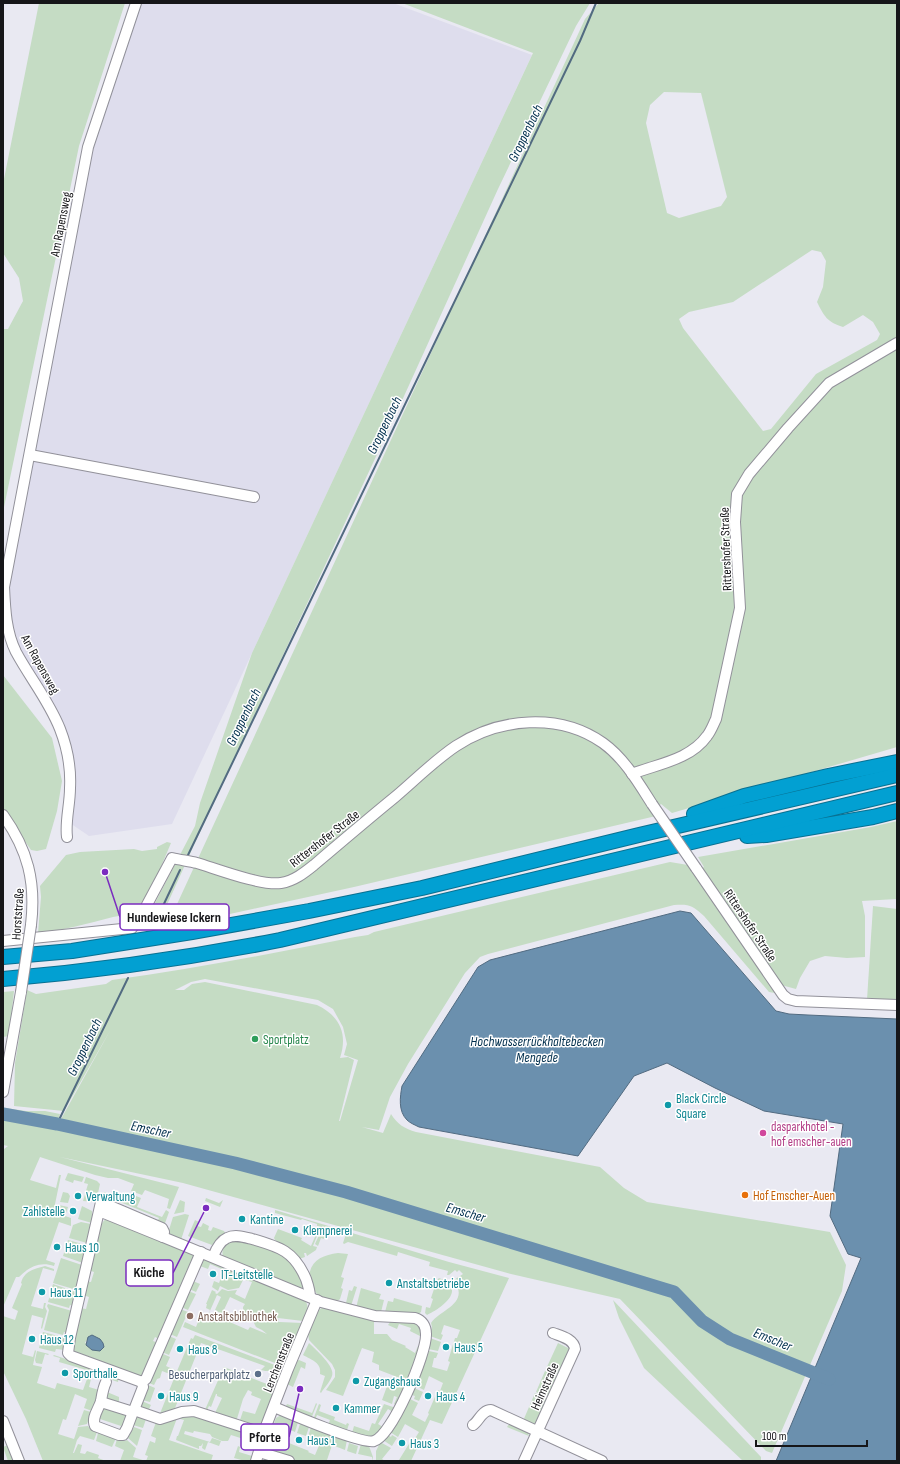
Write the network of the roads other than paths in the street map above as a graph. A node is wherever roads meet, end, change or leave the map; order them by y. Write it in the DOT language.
graph roads {
  1 [pos="136,3"];
  2 [pos="897,343"];
  3 [pos="30,455"];
  4 [pos="254,497"];
  5 [pos="897,762"];
  6 [pos="632,774"];
  7 [pos="897,775"];
  8 [pos="897,794"];
  9 [pos="897,811"];
  10 [pos="3,815"];
  11 [pos="639,835"];
  12 [pos="67,837"];
  13 [pos="715,837"];
  14 [pos="3,941"];
  15 [pos="3,957"];
  16 [pos="3,979"];
  17 [pos="897,1005"];
  18 [pos="3,1090"];
  19 [pos="201,1252"];
  20 [pos="213,1257"];
  21 [pos="314,1299"];
  22 [pos="553,1333"];
  23 [pos="106,1382"];
  24 [pos="142,1382"];
  25 [pos="101,1402"];
  26 [pos="274,1407"];
  27 [pos="134,1410"];
  28 [pos="3,1421"];
  29 [pos="473,1425"];
  30 [pos="537,1431"];
  31 [pos="263,1434"];
  32 [pos="258,1456"];
  33 [pos="19,1461"];
  34 [pos="289,1461"];
  35 [pos="524,1461"];
  36 [pos="602,1461"];
  1 -- 3 [label="street, Am Rapensweg"];
  2 -- 6 [label="street, Rittershofer Straße"];
  3 -- 4 [label="street"];
  3 -- 12 [label="street, Am Rapensweg"];
  5 -- 11 [label="highway"];
  6 -- 14 [label="street, Rittershofer Straße"];
  6 -- 17 [label="street, Rittershofer Straße, bridge"];
  7 -- 11 [label="highway"];
  8 -- 13 [label="highway"];
  9 -- 13 [label="highway"];
  10 -- 18 [label="street, Horststraße, bridge"];
  11 -- 15 [label="highway"];
  13 -- 16 [label="highway"];
  19 -- 20 [label="street"];
  19 -- 24 [label="street"];
  19 -- 24 [label="street"];
  20 -- 21 [label="street"];
  20 -- 21 [label="street"];
  21 -- 26 [label="street, Lerchenstraße"];
  21 -- 26 [label="street"];
  22 -- 30 [label="street, Heimstraße"];
  23 -- 25 [label="street"];
  24 -- 27 [label="street"];
  25 -- 27 [label="street"];
  25 -- 27 [label="street"];
  26 -- 31 [label="street, Lerchenstraße"];
  27 -- 31 [label="street"];
  28 -- 33 [label="street"];
  29 -- 30 [label="street"];
  30 -- 35 [label="street, Heimstraße"];
  30 -- 36 [label="street"];
  31 -- 32 [label="street, Lerchenstraße"];
  32 -- 34 [label="street, Lerchenstraße"];
}
